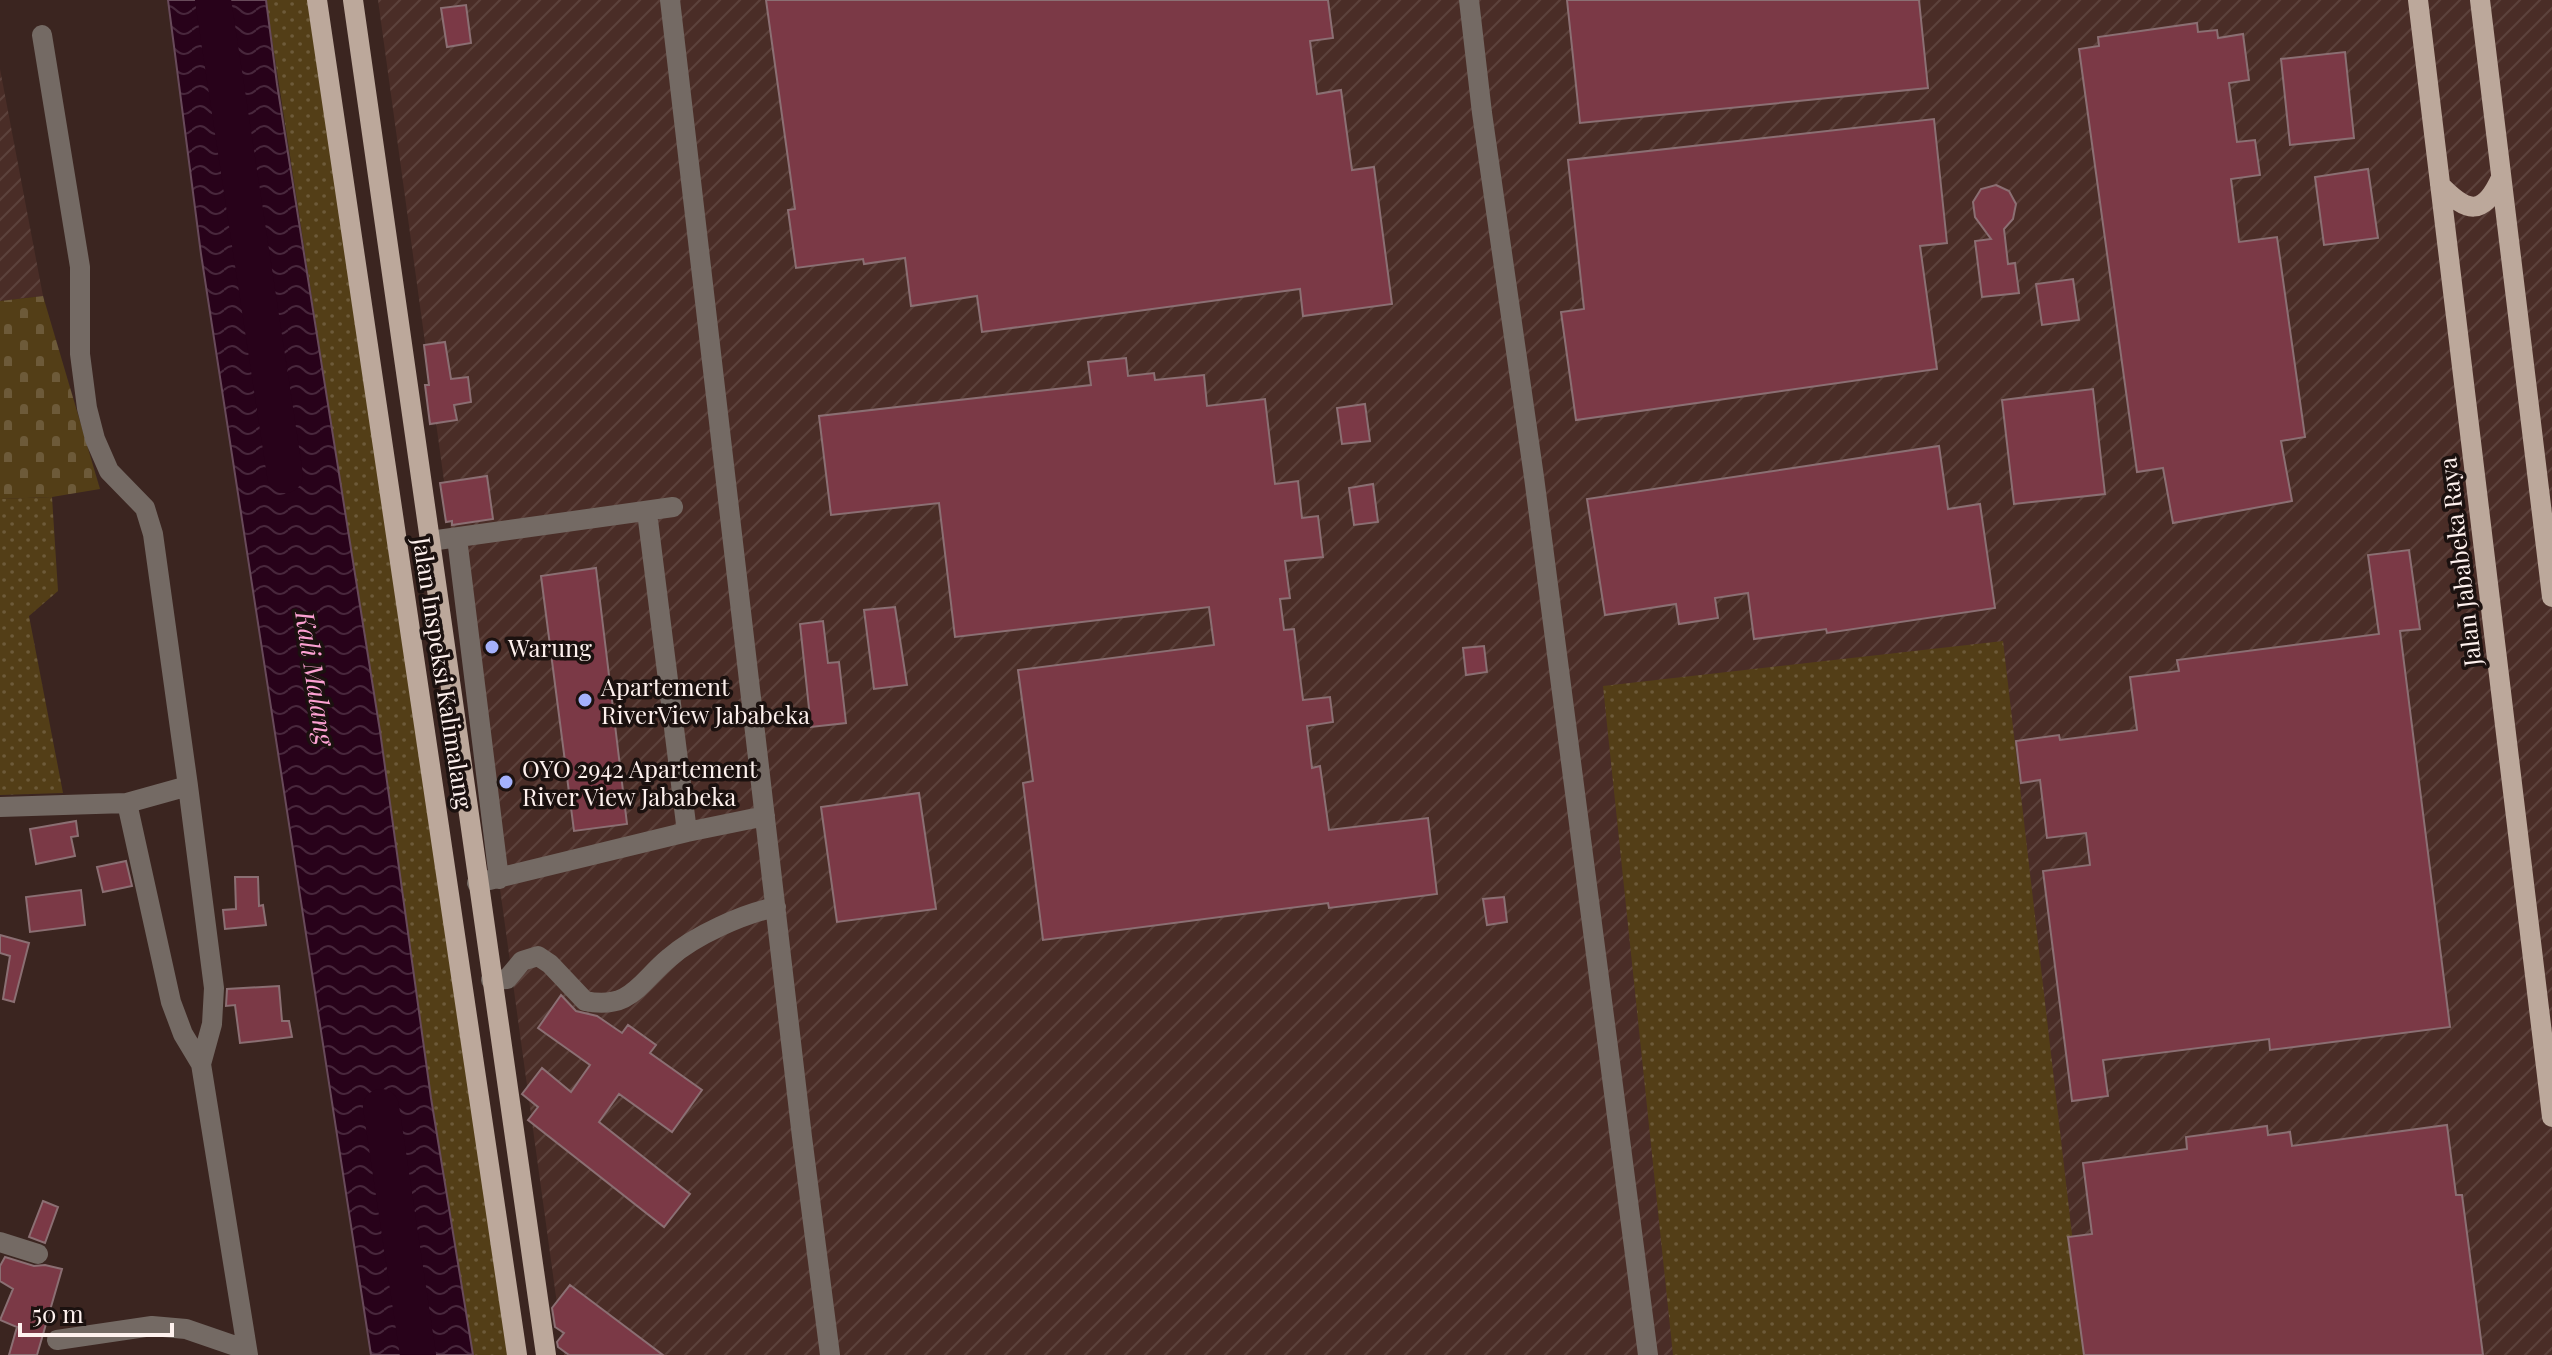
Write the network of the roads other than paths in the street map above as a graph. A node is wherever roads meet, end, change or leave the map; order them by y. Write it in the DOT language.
graph roads {
  1 [pos="317,0"];
  2 [pos="353,0"];
  3 [pos="670,0"];
  4 [pos="1469,0"];
  5 [pos="2418,0"];
  6 [pos="2480,0"];
  7 [pos="42,35"];
  8 [pos="2501,178"];
  9 [pos="2440,185"];
  10 [pos="673,507"];
  11 [pos="647,512"];
  12 [pos="457,538"];
  13 [pos="430,541"];
  14 [pos="2552,597"];
  15 [pos="188,786"];
  16 [pos="127,803"];
  17 [pos="0,807"];
  18 [pos="765,816"];
  19 [pos="687,832"];
  20 [pos="499,879"];
  21 [pos="477,883"];
  22 [pos="776,907"];
  23 [pos="491,980"];
  24 [pos="2552,1017"];
  25 [pos="2543,1041"];
  26 [pos="201,1064"];
  27 [pos="2552,1117"];
  28 [pos="0,1242"];
  29 [pos="38,1254"];
  30 [pos="57,1340"];
  31 [pos="247,1353"];
  32 [pos="517,1355"];
  33 [pos="546,1355"];
  34 [pos="830,1355"];
  35 [pos="1648,1355"];
  1 -- 32 [label="main road, Jalan Inspeksi Kalimalang"];
  2 -- 13 [label="main road, Jalan Inspeksi Kalimalang"];
  3 -- 18 [label="street"];
  4 -- 35 [label="street"];
  5 -- 9 [label="main road, Jalan Jababeka Raya"];
  6 -- 8 [label="main road"];
  7 -- 15 [label="street"];
  8 -- 9 [label="main road"];
  8 -- 14 [label="main road"];
  9 -- 25 [label="main road, Jalan Jababeka Raya"];
  10 -- 11 [label="street"];
  11 -- 12 [label="street"];
  11 -- 19 [label="street"];
  12 -- 13 [label="street"];
  12 -- 20 [label="street"];
  13 -- 21 [label="main road, Jalan Inspeksi Kalimalang"];
  15 -- 16 [label="street"];
  15 -- 26 [label="street"];
  16 -- 17 [label="street"];
  16 -- 26 [label="street"];
  18 -- 19 [label="street"];
  18 -- 22 [label="street"];
  19 -- 20 [label="street"];
  20 -- 21 [label="street"];
  21 -- 23 [label="main road, Jalan Inspeksi Kalimalang"];
  22 -- 23 [label="street"];
  22 -- 34 [label="street"];
  23 -- 33 [label="main road, Jalan Inspeksi Kalimalang"];
  24 -- 25 [label="main road"];
  25 -- 27 [label="main road, Jalan Jababeka Raya"];
  26 -- 31 [label="street"];
  28 -- 29 [label="street"];
  30 -- 31 [label="street"];
}
